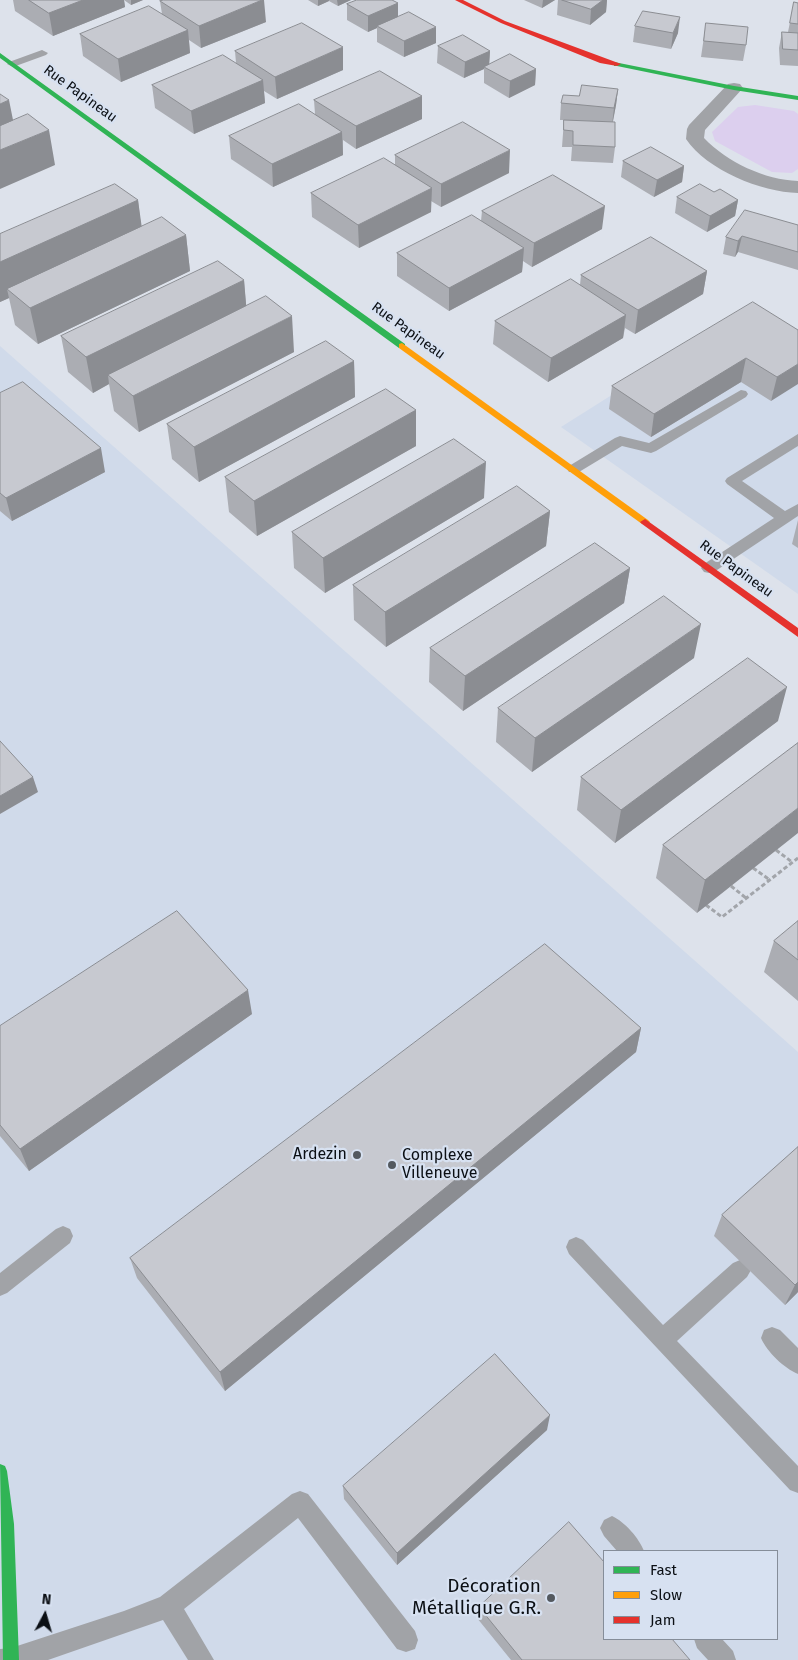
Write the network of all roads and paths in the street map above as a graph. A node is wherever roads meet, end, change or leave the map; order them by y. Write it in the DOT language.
graph roads {
  1 [pos="458,0"];
  2 [pos="42,53"];
  3 [pos="0,55"];
  4 [pos="13,64"];
  5 [pos="734,88"];
  6 [pos="798,98"];
  7 [pos="798,187"];
  8 [pos="741,394"];
  9 [pos="798,439"];
  10 [pos="574,469"];
  11 [pos="798,509"];
  12 [pos="785,518"];
  13 [pos="709,568"];
  14 [pos="798,633"];
  15 [pos="776,850"];
  16 [pos="798,858"];
  17 [pos="792,862"];
  18 [pos="753,868"];
  19 [pos="770,880"];
  20 [pos="730,886"];
  21 [pos="746,898"];
  22 [pos="706,905"];
  23 [pos="63,1236"];
  24 [pos="576,1247"];
  25 [pos="740,1270"];
  26 [pos="0,1286"];
  27 [pos="772,1338"];
  28 [pos="662,1340"];
  29 [pos="798,1364"];
  30 [pos="0,1471"];
  31 [pos="798,1482"];
  32 [pos="612,1528"];
  33 [pos="631,1550"];
  34 [pos="168,1606"];
  35 [pos="406,1640"];
  36 [pos="707,1640"];
  37 [pos="2,1660"];
  38 [pos="11,1660"];
  39 [pos="202,1660"];
  40 [pos="724,1660"];
  1 -- 5 [label="street"];
  2 -- 4 [label="lane"];
  3 -- 4 [label="street, Rue Papineau"];
  4 -- 10 [label="street, Rue Papineau"];
  5 -- 6 [label="street"];
  5 -- 7 [label="street"];
  8 -- 10 [label="lane"];
  9 -- 12 [label="lane"];
  10 -- 13 [label="street, Rue Papineau"];
  11 -- 12 [label="lane"];
  12 -- 13 [label="lane"];
  13 -- 14 [label="street, Rue Papineau"];
  15 -- 17 [label="path"];
  16 -- 17 [label="path"];
  17 -- 19 [label="path"];
  18 -- 19 [label="path"];
  19 -- 21 [label="path"];
  20 -- 21 [label="path"];
  21 -- 22 [label="path"];
  23 -- 26 [label="lane"];
  24 -- 28 [label="lane"];
  25 -- 28 [label="lane"];
  27 -- 29 [label="lane"];
  28 -- 31 [label="lane"];
  30 -- 38 [label="street"];
  32 -- 33 [label="lane"];
  34 -- 35 [label="lane"];
  34 -- 38 [label="lane"];
  34 -- 39 [label="lane"];
  36 -- 40 [label="lane"];
  37 -- 38 [label="lane"];
}
